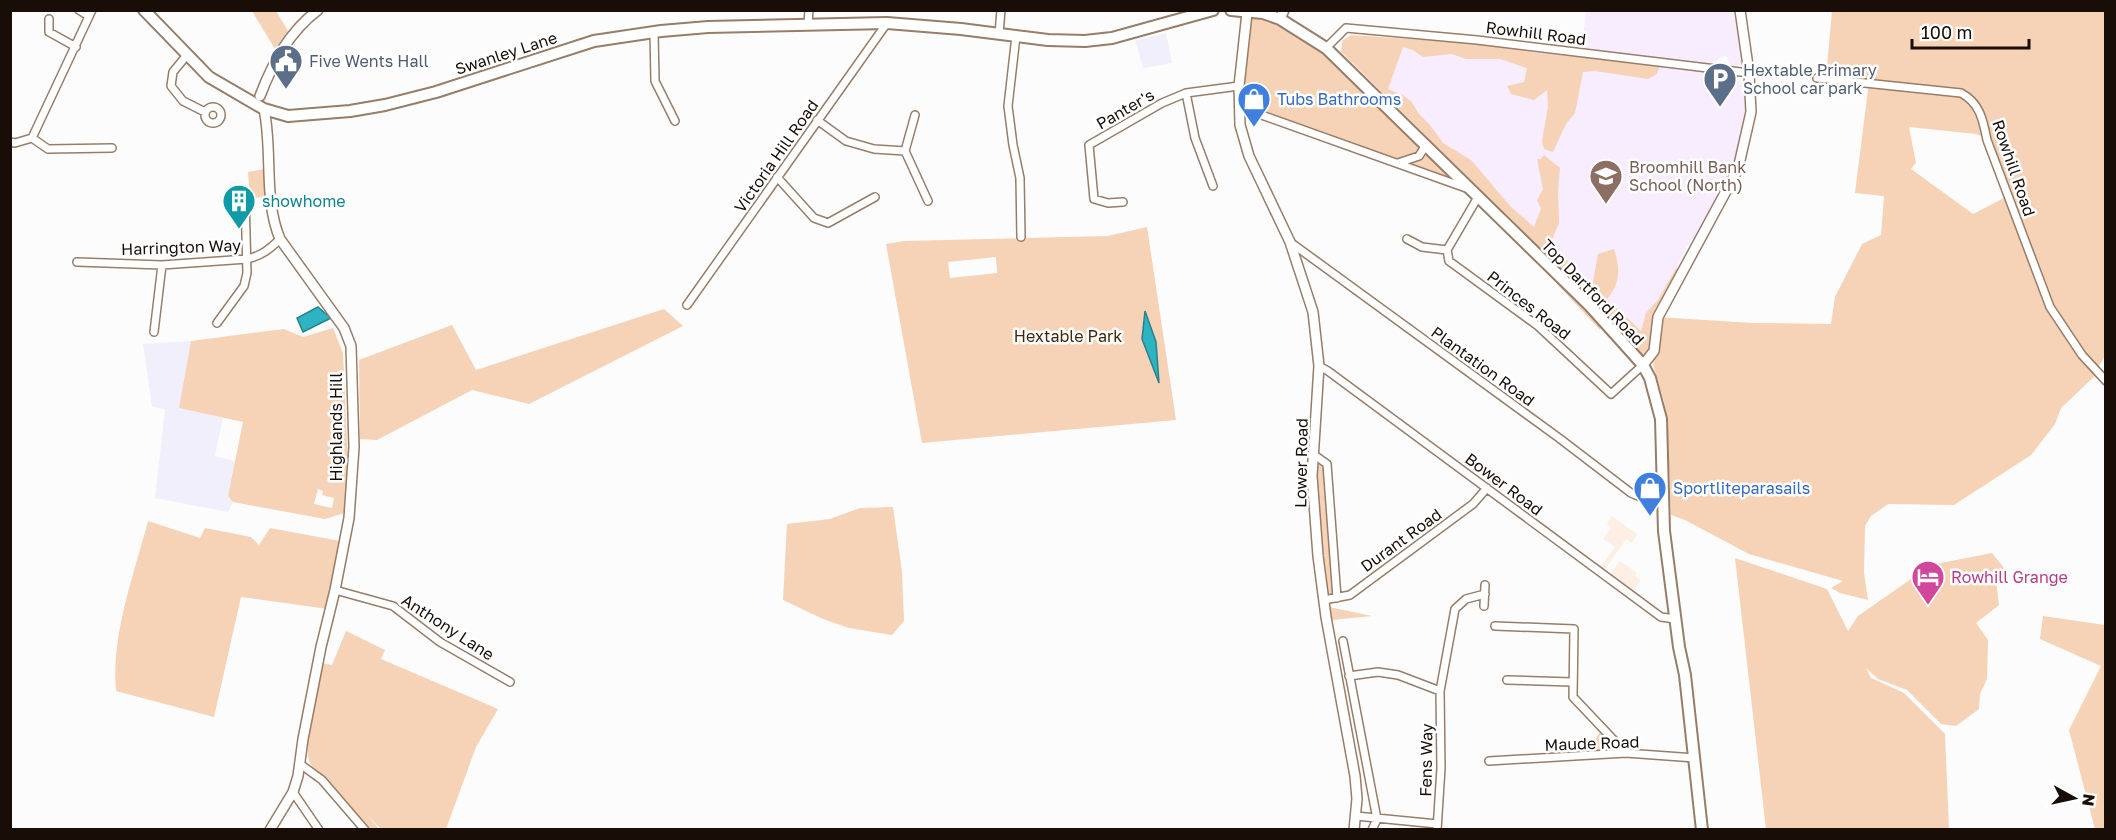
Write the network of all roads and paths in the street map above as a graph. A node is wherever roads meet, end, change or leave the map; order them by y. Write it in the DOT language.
graph roads {
  1 [pos="79,10"];
  2 [pos="144,10"];
  3 [pos="318,10"];
  4 [pos="809,10"];
  5 [pos="1001,10"];
  6 [pos="1213,10"];
  7 [pos="1231,10"];
  8 [pos="1740,10"];
  9 [pos="90,13"];
  10 [pos="1247,13"];
  11 [pos="1282,15"];
  12 [pos="49,19"];
  13 [pos="887,23"];
  14 [pos="808,24"];
  15 [pos="654,32"];
  16 [pos="999,34"];
  17 [pos="1016,36"];
  18 [pos="76,46"];
  19 [pos="1326,48"];
  20 [pos="187,55"];
  21 [pos="1749,73"];
  22 [pos="1817,78"];
  23 [pos="1239,86"];
  24 [pos="1186,93"];
  25 [pos="260,96"];
  26 [pos="1239,107"];
  27 [pos="264,109"];
  28 [pos="205,112"];
  29 [pos="915,115"];
  30 [pos="817,120"];
  31 [pos="675,122"];
  32 [pos="32,138"];
  33 [pos="10,141"];
  34 [pos="1426,145"];
  35 [pos="112,148"];
  36 [pos="905,151"];
  37 [pos="1398,163"];
  38 [pos="777,177"];
  39 [pos="1213,186"];
  40 [pos="1475,193"];
  41 [pos="244,196"];
  42 [pos="875,197"];
  43 [pos="928,201"];
  44 [pos="1123,202"];
  45 [pos="1021,237"];
  46 [pos="280,239"];
  47 [pos="1407,239"];
  48 [pos="1290,242"];
  49 [pos="1447,250"];
  50 [pos="247,259"];
  51 [pos="77,262"];
  52 [pos="162,265"];
  53 [pos="687,305"];
  54 [pos="217,323"];
  55 [pos="154,332"];
  56 [pos="1643,365"];
  57 [pos="1318,366"];
  58 [pos="2106,381"];
  59 [pos="1313,454"];
  60 [pos="1487,488"];
  61 [pos="1663,502"];
  62 [pos="1485,585"];
  63 [pos="335,590"];
  64 [pos="1485,594"];
  65 [pos="1337,598"];
  66 [pos="1324,600"];
  67 [pos="1484,606"];
  68 [pos="1675,619"];
  69 [pos="1495,626"];
  70 [pos="1343,641"];
  71 [pos="1349,676"];
  72 [pos="1507,680"];
  73 [pos="510,682"];
  74 [pos="1572,682"];
  75 [pos="1440,691"];
  76 [pos="1626,753"];
  77 [pos="1695,758"];
  78 [pos="1489,761"];
  79 [pos="300,764"];
  80 [pos="293,792"];
  81 [pos="1356,816"];
  82 [pos="1377,819"];
  83 [pos="1437,827"];
  84 [pos="270,830"];
  85 [pos="319,830"];
  86 [pos="364,830"];
  87 [pos="1354,830"];
  88 [pos="1372,830"];
  89 [pos="1702,830"];
  1 -- 9 [label="street"];
  2 -- 20 [label="main road, Swanley Lane"];
  3 -- 25 [label="street"];
  4 -- 14 [label="street"];
  5 -- 16 [label="street"];
  6 -- 17 [label="main road, Swanley Lane"];
  7 -- 10 [label="main road, Top Dartford Road"];
  8 -- 21 [label="street"];
  9 -- 18 [label="street"];
  10 -- 11 [label="main road, Top Dartford Road"];
  10 -- 23 [label="street, Lower Road"];
  11 -- 19 [label="main road, Top Dartford Road"];
  12 -- 18 [label="street"];
  13 -- 14 [label="main road, Swanley Lane"];
  13 -- 16 [label="main road, Swanley Lane"];
  13 -- 30 [label="street, Victoria Hill Road"];
  14 -- 15 [label="main road, Swanley Lane"];
  15 -- 27 [label="main road, Swanley Lane"];
  15 -- 31 [label="street"];
  16 -- 17 [label="main road, Swanley Lane"];
  17 -- 45 [label="street"];
  18 -- 32 [label="street"];
  19 -- 21 [label="street, Rowhill Road"];
  19 -- 34 [label="main road, Top Dartford Road"];
  20 -- 27 [label="main road, Swanley Lane"];
  20 -- 28 [label="street"];
  21 -- 56 [label="street"];
  22 -- 58 [label="street, Rowhill Road"];
  23 -- 24 [label="street, Panter's"];
  23 -- 26 [label="street, Lower Road"];
  24 -- 39 [label="street"];
  24 -- 44 [label="street, Panter's"];
  25 -- 27 [label="street"];
  26 -- 37 [label="street"];
  26 -- 48 [label="street, Lower Road"];
  27 -- 46 [label="street, Highlands Hill"];
  29 -- 36 [label="street"];
  30 -- 36 [label="street"];
  30 -- 38 [label="street, Victoria Hill Road"];
  32 -- 33 [label="street"];
  32 -- 35 [label="street"];
  34 -- 37 [label="street"];
  34 -- 40 [label="main road, Top Dartford Road"];
  36 -- 43 [label="street"];
  37 -- 40 [label="street"];
  38 -- 42 [label="street"];
  38 -- 53 [label="street, Victoria Hill Road"];
  40 -- 49 [label="street"];
  40 -- 56 [label="main road, Top Dartford Road"];
  41 -- 50 [label="street"];
  46 -- 50 [label="street, Harrington Way"];
  46 -- 63 [label="street, Highlands Hill"];
  47 -- 49 [label="street"];
  48 -- 57 [label="street, Lower Road"];
  48 -- 61 [label="street, Plantation Road"];
  49 -- 56 [label="street, Princes Road"];
  50 -- 52 [label="street, Harrington Way"];
  50 -- 54 [label="street"];
  51 -- 52 [label="street, Harrington Way"];
  52 -- 55 [label="street"];
  56 -- 61 [label="main road, Top Dartford Road"];
  57 -- 59 [label="street, Lower Road"];
  57 -- 60 [label="street, Bower Road"];
  59 -- 65 [label="street"];
  59 -- 66 [label="street, Lower Road"];
  60 -- 65 [label="street, Durant Road"];
  60 -- 68 [label="street, Bower Road"];
  61 -- 68 [label="main road, Top Dartford Road"];
  62 -- 64 [label="street"];
  63 -- 73 [label="street, Anthony Lane"];
  63 -- 79 [label="street, Highlands Hill"];
  64 -- 67 [label="street"];
  64 -- 75 [label="street, Fens Way"];
  65 -- 66 [label="street, Durant Road"];
  66 -- 81 [label="street, Lower Road"];
  68 -- 77 [label="main road, Top Dartford Road"];
  69 -- 74 [label="street"];
  70 -- 71 [label="street"];
  71 -- 75 [label="street"];
  71 -- 82 [label="street"];
  72 -- 74 [label="street"];
  74 -- 76 [label="street"];
  75 -- 83 [label="street, Fens Way"];
  76 -- 77 [label="street, Maude Road"];
  76 -- 78 [label="street, Maude Road"];
  77 -- 89 [label="main road, Top Dartford Road"];
  79 -- 80 [label="street, Highlands Hill"];
  79 -- 86 [label="street"];
  80 -- 84 [label="street, Highlands Hill"];
  80 -- 85 [label="street"];
  81 -- 82 [label="street"];
  81 -- 87 [label="street, Lower Road"];
  82 -- 83 [label="street"];
  82 -- 88 [label="street"];
}
